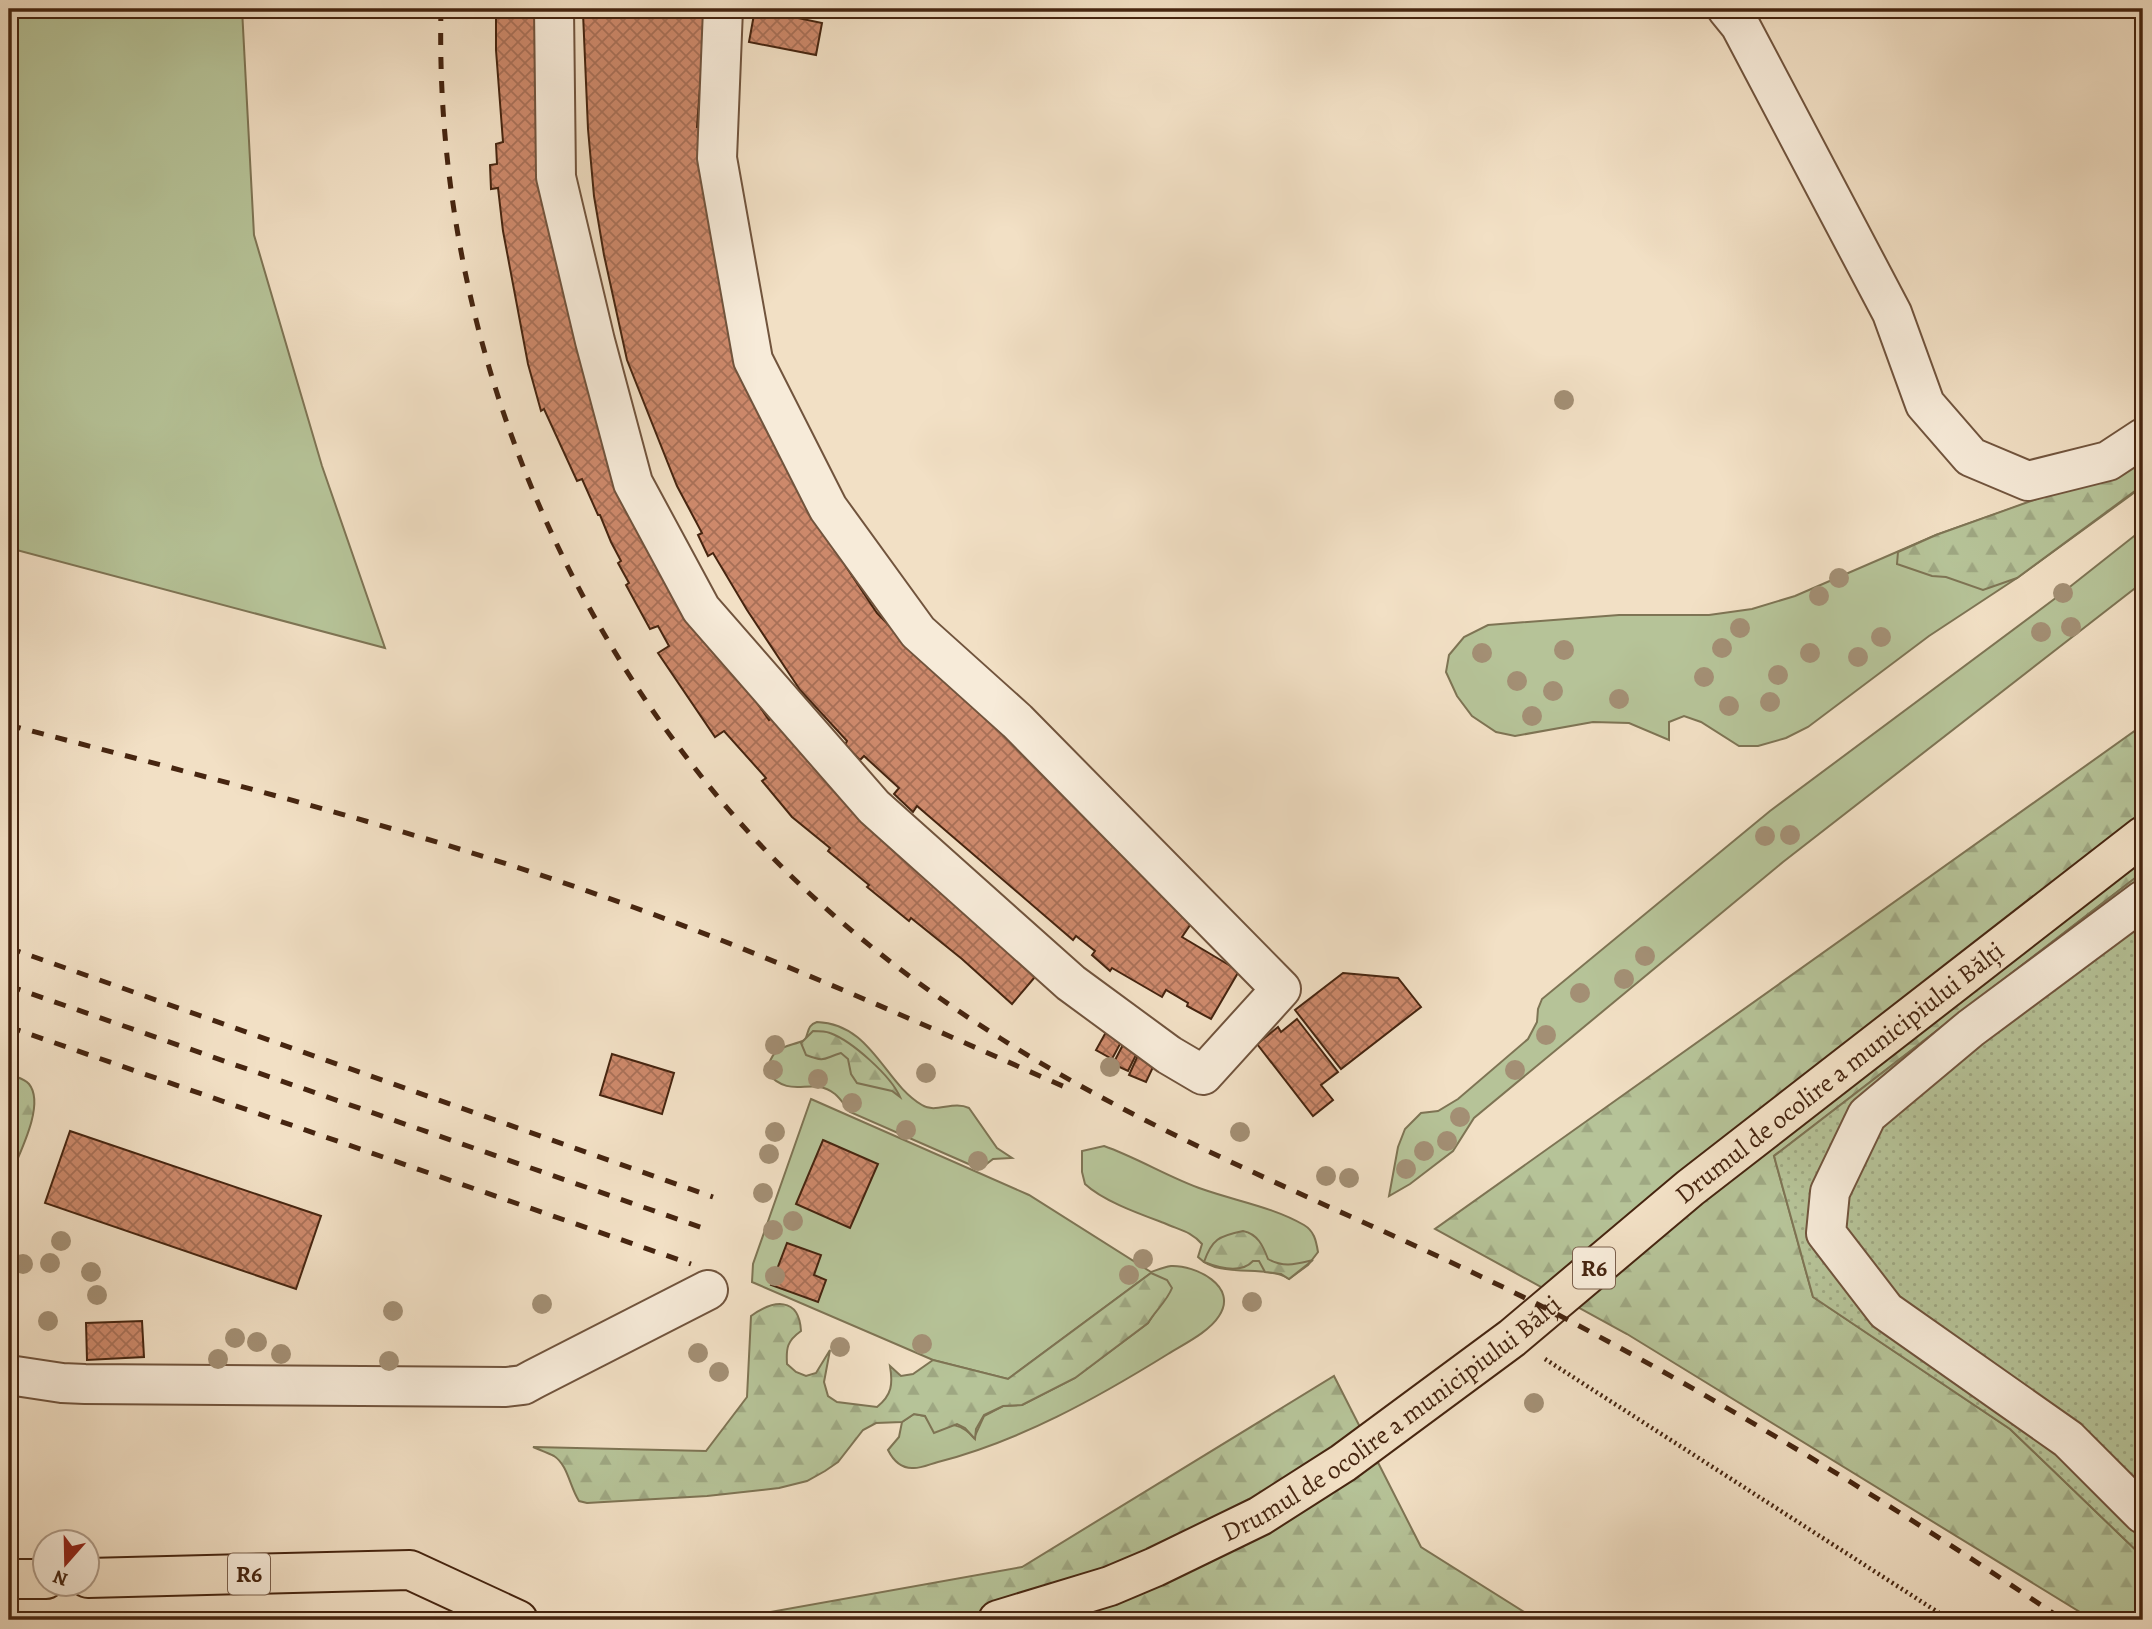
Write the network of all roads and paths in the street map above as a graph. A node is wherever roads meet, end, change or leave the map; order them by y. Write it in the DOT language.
graph roads {
  1 [pos="554,9"];
  2 [pos="723,9"];
  3 [pos="1727,9"];
  4 [pos="2143,438"];
  5 [pos="2143,836"];
  6 [pos="2143,900"];
  7 [pos="708,1290"];
  8 [pos="1513,1338"];
  9 [pos="9,1375"];
  10 [pos="2143,1514"];
  11 [pos="32,1578"];
  12 [pos="102,1578"];
  13 [pos="9,1579"];
  14 [pos="518,1620"];
  15 [pos="998,1620"];
  16 [pos="1950,1620"];
  1 -- 2 [label="street"];
  3 -- 4 [label="street"];
  5 -- 8 [label="highway, Drumul de ocolire a municipiului Bălți / R6"];
  6 -- 10 [label="street"];
  7 -- 9 [label="street"];
  8 -- 15 [label="highway, Drumul de ocolire a municipiului Bălți / R6"];
  8 -- 16 [label="path"];
  11 -- 13 [label="highway"];
  12 -- 14 [label="highway, R6"];
}
